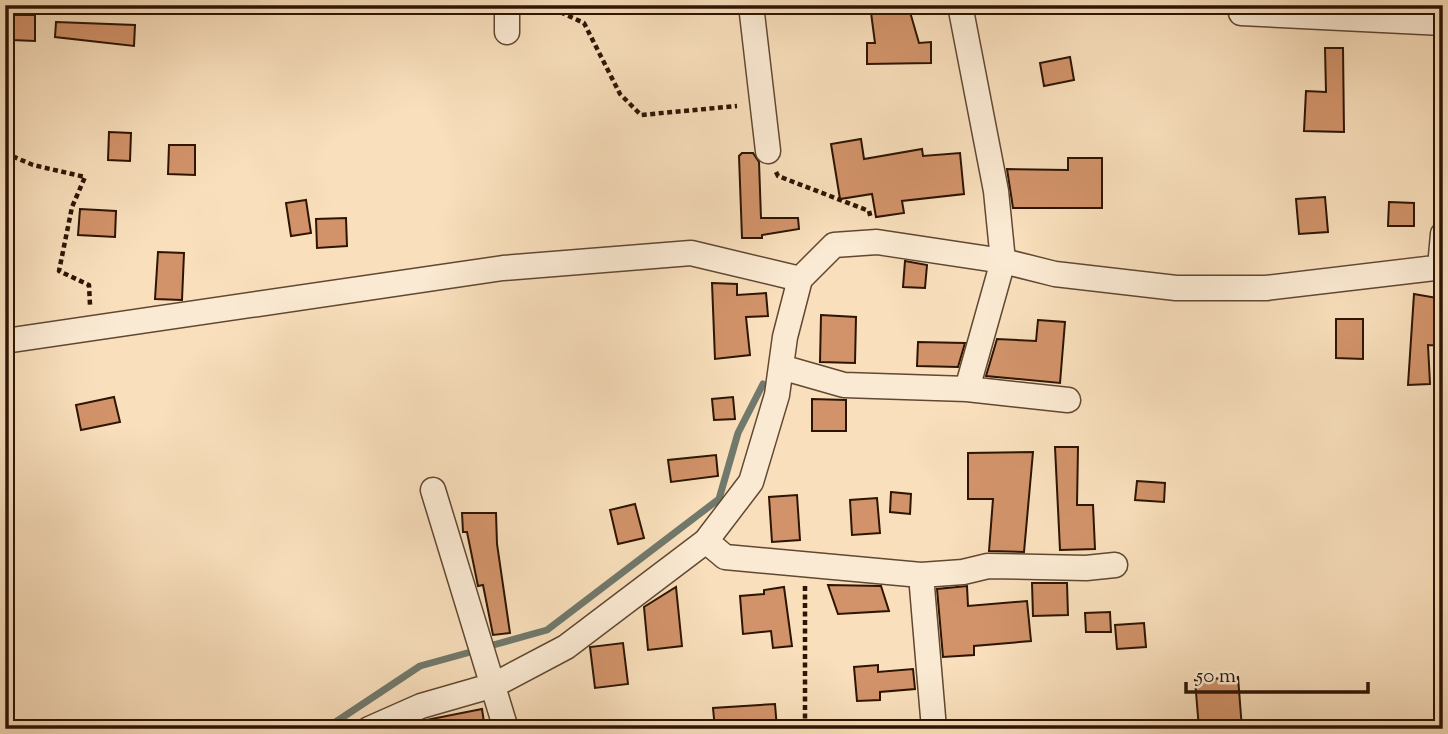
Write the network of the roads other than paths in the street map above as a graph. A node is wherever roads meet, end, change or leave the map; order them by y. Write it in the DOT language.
graph roads {
  1 [pos="507,5"];
  2 [pos="751,5"];
  3 [pos="960,5"];
  4 [pos="1241,13"];
  5 [pos="1443,23"];
  6 [pos="507,32"];
  7 [pos="768,150"];
  8 [pos="1443,234"];
  9 [pos="1003,261"];
  10 [pos="1441,267"];
  11 [pos="800,279"];
  12 [pos="5,341"];
  13 [pos="781,368"];
  14 [pos="967,389"];
  15 [pos="1068,400"];
  16 [pos="433,490"];
  17 [pos="706,541"];
  18 [pos="1115,565"];
  19 [pos="921,575"];
  20 [pos="494,685"];
  21 [pos="369,729"];
  22 [pos="506,729"];
  23 [pos="934,729"];
  1 -- 6 [label="street"];
  2 -- 7 [label="street"];
  3 -- 9 [label="street"];
  4 -- 5 [label="street"];
  8 -- 10 [label="street"];
  9 -- 10 [label="street"];
  9 -- 11 [label="street"];
  9 -- 14 [label="street"];
  11 -- 12 [label="street"];
  11 -- 13 [label="street"];
  13 -- 14 [label="street"];
  13 -- 17 [label="street"];
  14 -- 15 [label="street"];
  16 -- 20 [label="street"];
  17 -- 19 [label="street"];
  17 -- 20 [label="street"];
  18 -- 19 [label="street"];
  19 -- 23 [label="street"];
  20 -- 21 [label="street"];
  20 -- 22 [label="street"];
}
